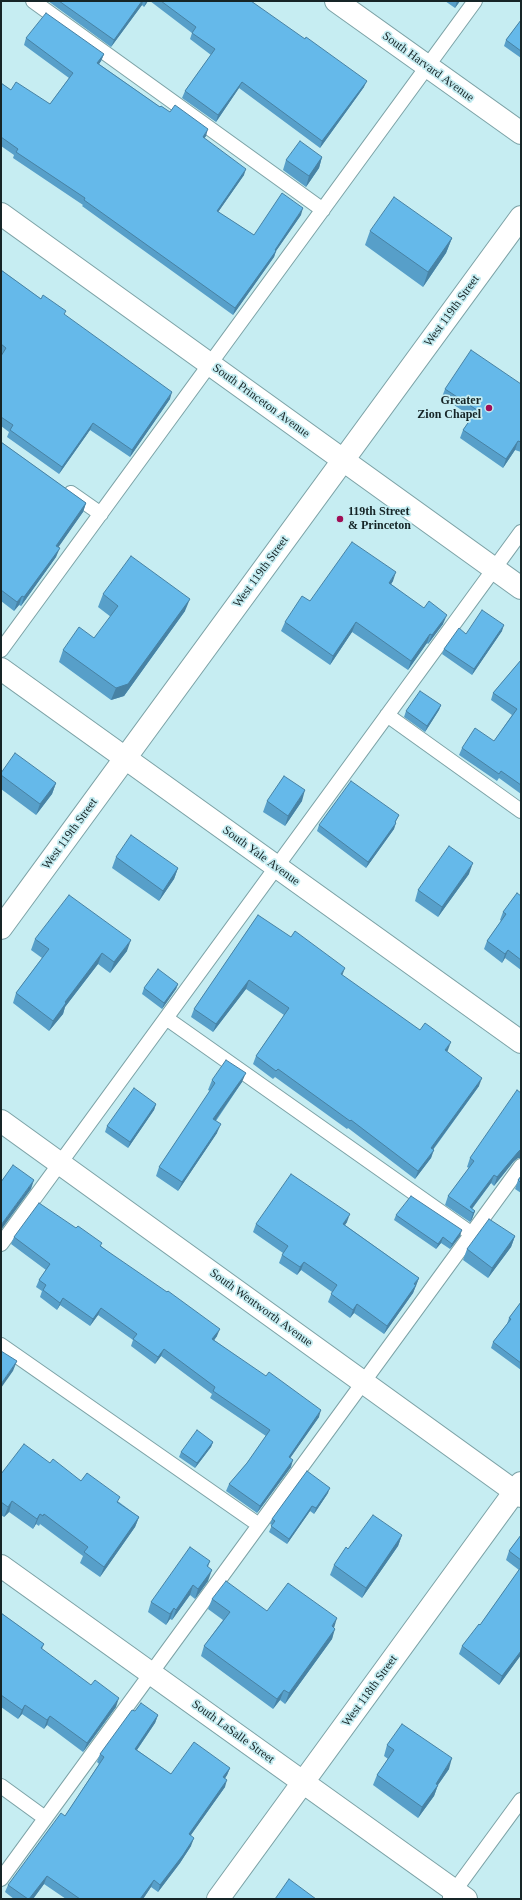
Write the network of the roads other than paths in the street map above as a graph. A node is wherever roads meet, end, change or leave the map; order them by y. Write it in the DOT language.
graph roads {
  1 [pos="33,1"];
  2 [pos="336,1"];
  3 [pos="475,1"];
  4 [pos="427,67"];
  5 [pos="521,134"];
  6 [pos="323,210"];
  7 [pos="1,214"];
  8 [pos="521,217"];
  9 [pos="210,364"];
  10 [pos="343,460"];
  11 [pos="57,483"];
  12 [pos="100,514"];
  13 [pos="521,532"];
  14 [pos="493,569"];
  15 [pos="521,588"];
  16 [pos="1,650"];
  17 [pos="1,669"];
  18 [pos="387,715"];
  19 [pos="125,758"];
  20 [pos="521,811"];
  21 [pos="277,867"];
  22 [pos="1,928"];
  23 [pos="166,1018"];
  24 [pos="521,1042"];
  25 [pos="1,1121"];
  26 [pos="60,1163"];
  27 [pos="521,1166"];
  28 [pos="472,1234"];
  29 [pos="1,1244"];
  30 [pos="1,1345"];
  31 [pos="364,1382"];
  32 [pos="519,1490"];
  33 [pos="259,1525"];
  34 [pos="1,1566"];
  35 [pos="152,1674"];
  36 [pos="303,1782"];
  37 [pos="1,1786"];
  38 [pos="521,1800"];
  39 [pos="46,1818"];
  40 [pos="1,1879"];
  41 [pos="457,1896"];
  42 [pos="218,1899"];
  1 -- 6 [label="lane"];
  2 -- 4 [label="street, South Harvard Avenue"];
  3 -- 4 [label="lane"];
  4 -- 5 [label="street, South Harvard Avenue"];
  4 -- 6 [label="lane"];
  6 -- 9 [label="lane"];
  7 -- 9 [label="street, South Princeton Avenue"];
  8 -- 10 [label="street, West 119th Street"];
  9 -- 10 [label="street, South Princeton Avenue"];
  9 -- 12 [label="lane"];
  10 -- 14 [label="street, South Princeton Avenue"];
  10 -- 19 [label="street, West 119th Street"];
  11 -- 12 [label="lane"];
  12 -- 16 [label="lane"];
  13 -- 14 [label="lane"];
  14 -- 15 [label="street, South Princeton Avenue"];
  14 -- 18 [label="lane"];
  17 -- 19 [label="street, South Yale Avenue"];
  18 -- 20 [label="lane"];
  18 -- 21 [label="lane"];
  19 -- 21 [label="street, South Yale Avenue"];
  19 -- 22 [label="street, West 119th Street"];
  21 -- 23 [label="lane"];
  21 -- 24 [label="street, South Yale Avenue"];
  23 -- 26 [label="lane"];
  23 -- 28 [label="lane"];
  25 -- 26 [label="street, South Wentworth Avenue"];
  26 -- 29 [label="lane"];
  26 -- 31 [label="street, South Wentworth Avenue"];
  27 -- 28 [label="lane"];
  28 -- 31 [label="lane"];
  30 -- 33 [label="lane"];
  31 -- 32 [label="street, South Wentworth Avenue"];
  31 -- 33 [label="lane"];
  32 -- 36 [label="street, West 118th Street"];
  33 -- 35 [label="lane"];
  34 -- 35 [label="street, South LaSalle Street"];
  35 -- 36 [label="street, South LaSalle Street"];
  35 -- 39 [label="lane"];
  36 -- 41 [label="street, South LaSalle Street"];
  36 -- 42 [label="street, West 118th Street"];
  37 -- 39 [label="lane"];
  38 -- 41 [label="lane"];
  39 -- 40 [label="lane"];
}
